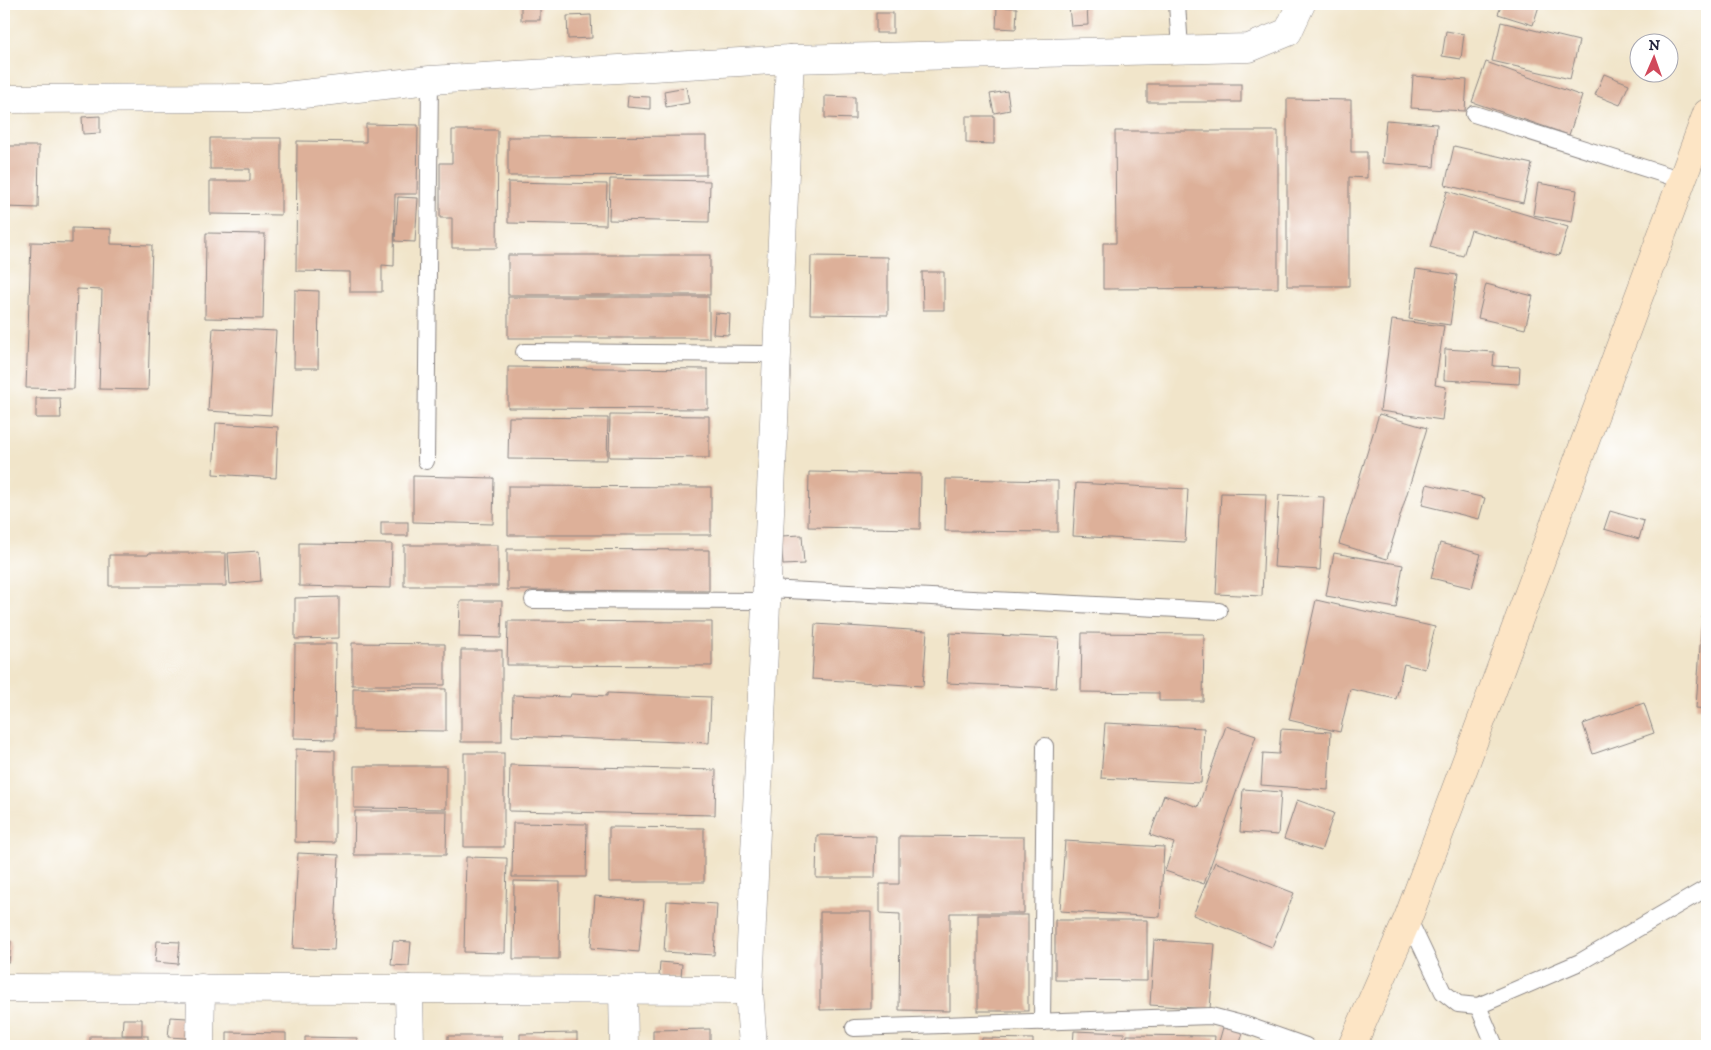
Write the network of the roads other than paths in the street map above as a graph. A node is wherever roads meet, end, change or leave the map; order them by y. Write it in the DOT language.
graph roads {
  1 [pos="1177,4"];
  2 [pos="1301,4"];
  3 [pos="1180,48"];
  4 [pos="790,60"];
  5 [pos="430,80"];
  6 [pos="4,99"];
  7 [pos="1707,113"];
  8 [pos="1474,114"];
  9 [pos="1682,180"];
  10 [pos="524,352"];
  11 [pos="777,354"];
  12 [pos="426,461"];
  13 [pos="766,595"];
  14 [pos="533,600"];
  15 [pos="1219,611"];
  16 [pos="1045,746"];
  17 [pos="1707,888"];
  18 [pos="1408,918"];
  19 [pos="4,988"];
  20 [pos="201,988"];
  21 [pos="409,989"];
  22 [pos="623,989"];
  23 [pos="749,990"];
  24 [pos="1478,1006"];
  25 [pos="1042,1022"];
  26 [pos="854,1028"];
  27 [pos="200,1046"];
  28 [pos="410,1046"];
  29 [pos="624,1046"];
  30 [pos="753,1046"];
  31 [pos="1306,1046"];
  32 [pos="1352,1046"];
  33 [pos="1495,1046"];
  1 -- 3 [label="lane"];
  2 -- 3 [label="street"];
  3 -- 4 [label="street"];
  4 -- 5 [label="street"];
  4 -- 11 [label="street"];
  5 -- 6 [label="street"];
  5 -- 12 [label="lane"];
  7 -- 9 [label="main road"];
  8 -- 9 [label="lane"];
  9 -- 18 [label="main road"];
  10 -- 11 [label="lane"];
  11 -- 13 [label="street"];
  13 -- 14 [label="lane"];
  13 -- 15 [label="lane"];
  13 -- 23 [label="street"];
  16 -- 25 [label="lane"];
  17 -- 24 [label="lane"];
  18 -- 24 [label="lane"];
  18 -- 32 [label="main road"];
  19 -- 20 [label="street"];
  20 -- 21 [label="street"];
  20 -- 27 [label="street"];
  21 -- 22 [label="street"];
  21 -- 28 [label="street"];
  22 -- 23 [label="street"];
  22 -- 29 [label="street"];
  23 -- 30 [label="street"];
  24 -- 33 [label="lane"];
  25 -- 26 [label="lane"];
  25 -- 31 [label="lane"];
}
